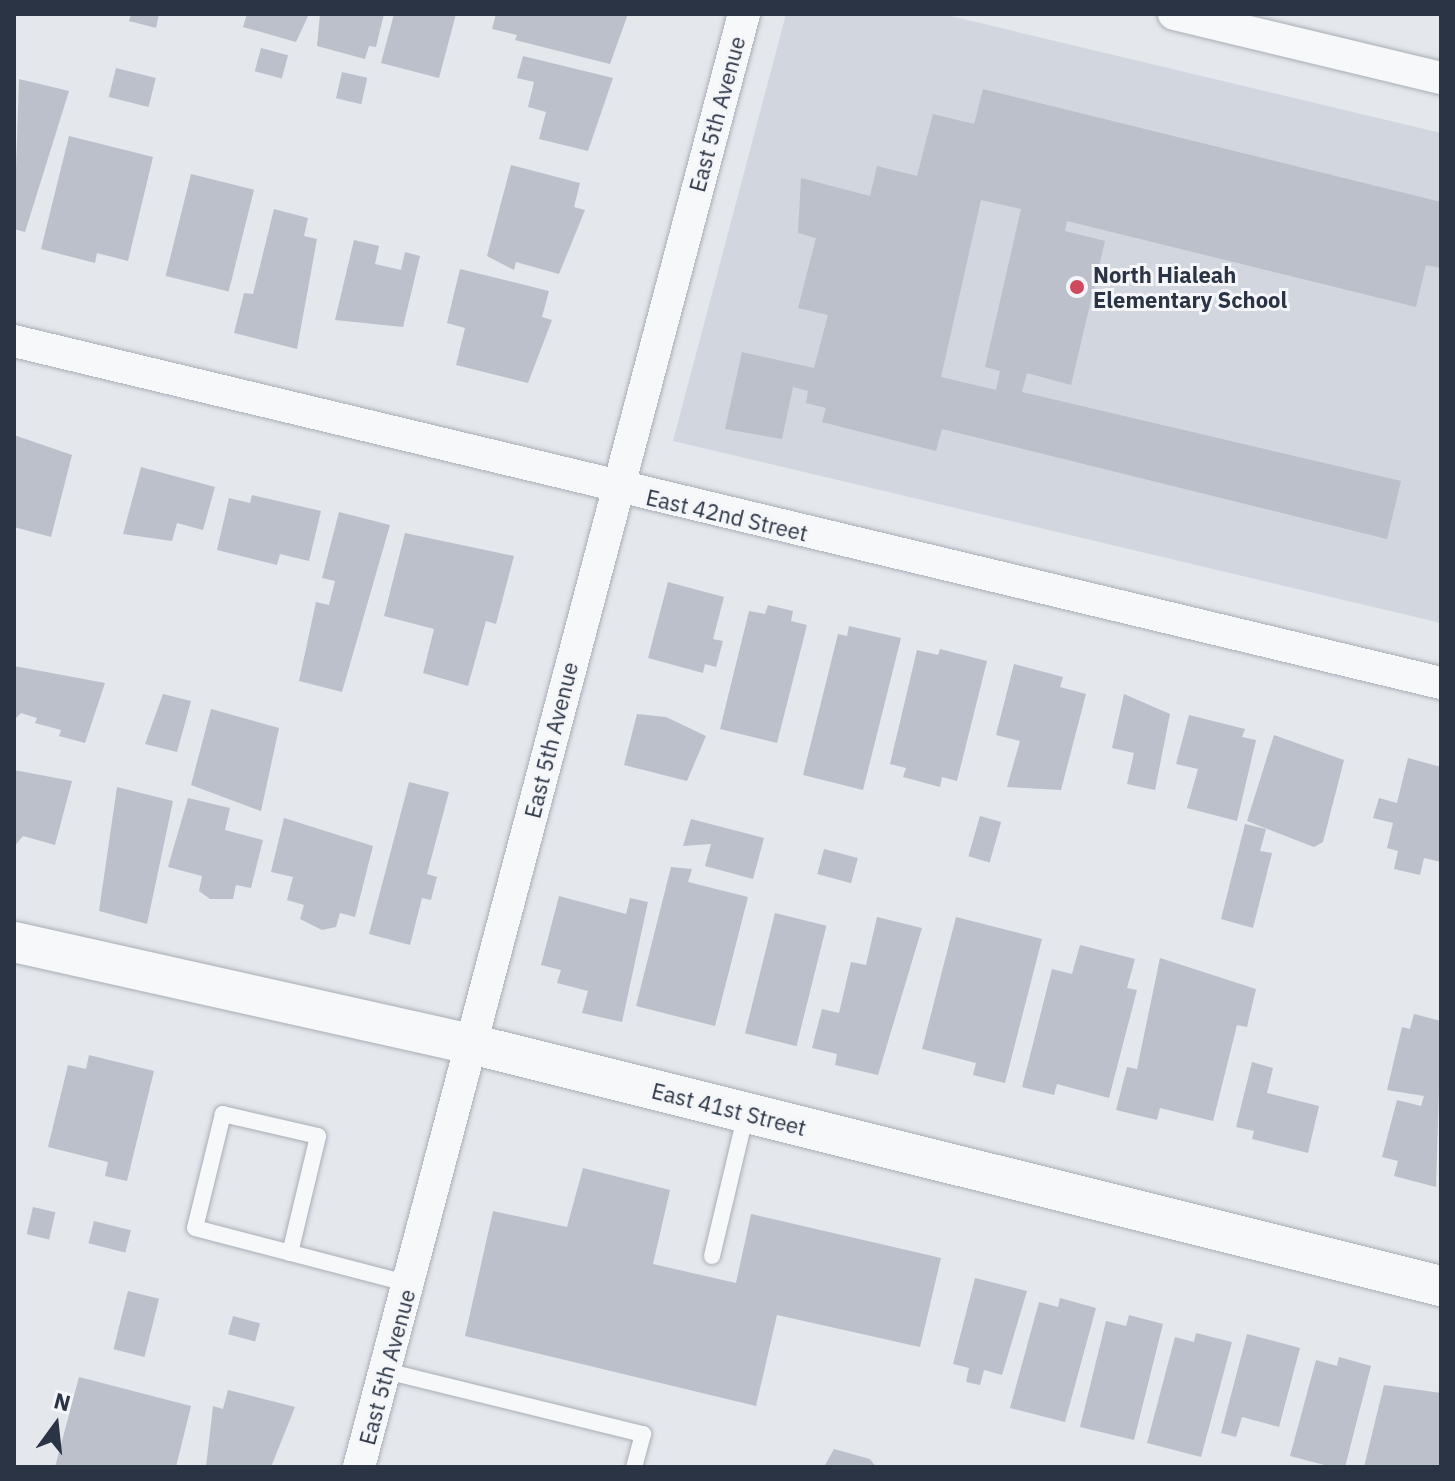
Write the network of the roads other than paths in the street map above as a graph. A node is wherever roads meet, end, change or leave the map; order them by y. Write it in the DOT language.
graph roads {
  1 [pos="744,14"];
  2 [pos="1174,14"];
  3 [pos="1441,78"];
  4 [pos="14,341"];
  5 [pos="614,488"];
  6 [pos="1441,683"];
  7 [pos="14,942"];
  8 [pos="475,1045"];
  9 [pos="746,1113"];
  10 [pos="290,1253"];
  11 [pos="712,1256"];
  12 [pos="410,1284"];
  13 [pos="1441,1286"];
  14 [pos="386,1371"];
  15 [pos="359,1467"];
  16 [pos="634,1467"];
  1 -- 5 [label="street, East 5th Avenue"];
  2 -- 3 [label="street"];
  4 -- 5 [label="street, East 42nd Street"];
  5 -- 6 [label="street, East 42nd Street"];
  5 -- 8 [label="street, East 5th Avenue"];
  7 -- 8 [label="street, East 41st Street"];
  8 -- 9 [label="street, East 41st Street"];
  8 -- 12 [label="street, East 5th Avenue"];
  9 -- 11 [label="lane"];
  9 -- 13 [label="street, East 41st Street"];
  10 -- 10 [label="lane"];
  10 -- 12 [label="lane"];
  12 -- 14 [label="street, East 5th Avenue"];
  14 -- 15 [label="street, East 5th Avenue"];
  14 -- 16 [label="lane"];
}
